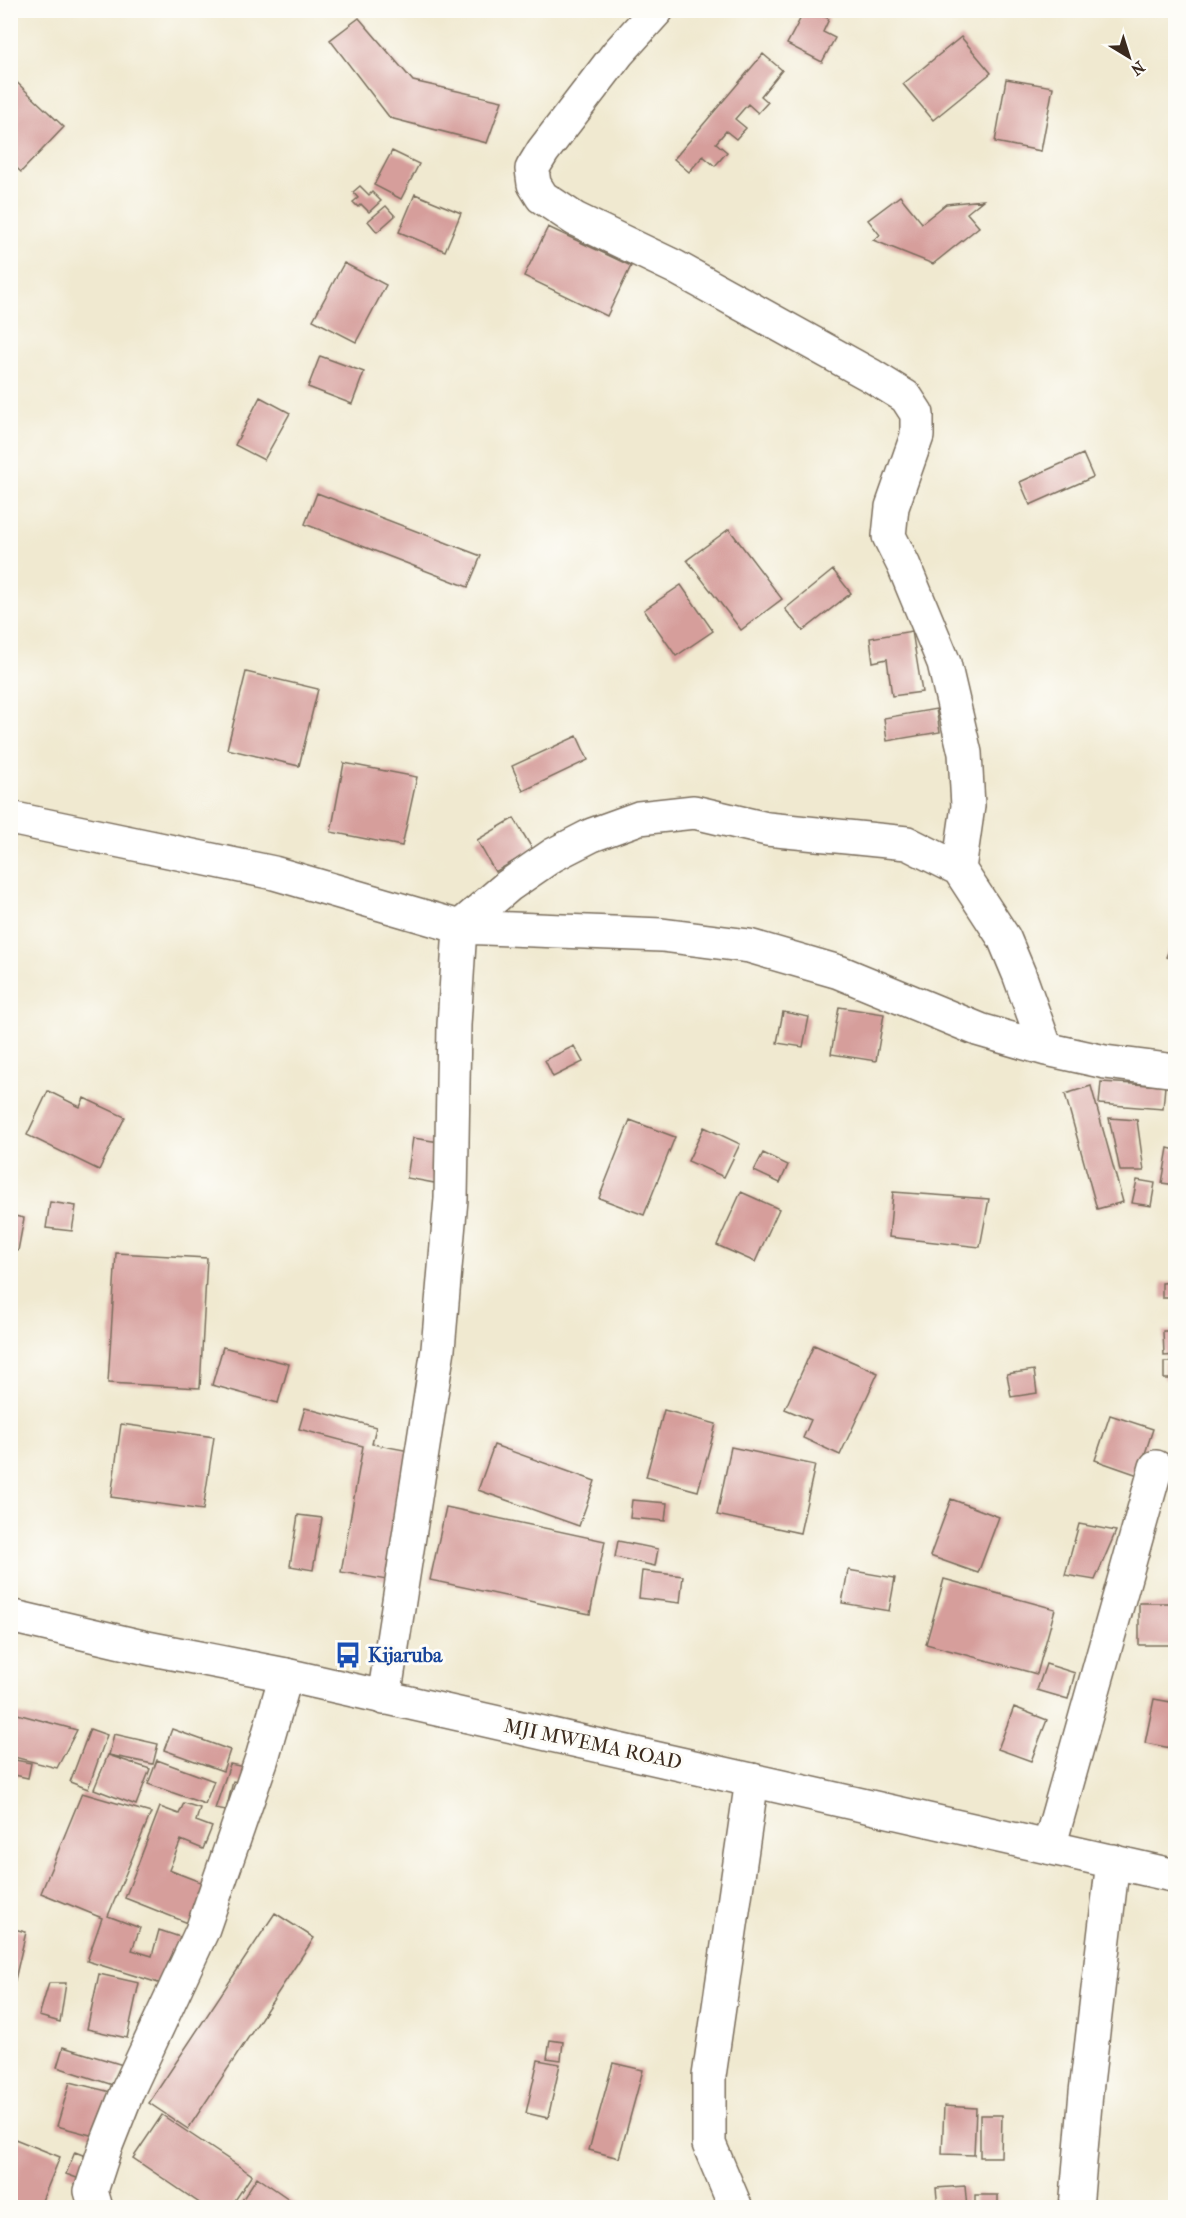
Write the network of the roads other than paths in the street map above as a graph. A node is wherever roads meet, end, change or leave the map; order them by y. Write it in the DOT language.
graph roads {
  1 [pos="657,10"];
  2 [pos="10,818"];
  3 [pos="959,869"];
  4 [pos="460,927"];
  5 [pos="1046,1050"];
  6 [pos="1176,1071"];
  7 [pos="1156,1467"];
  8 [pos="10,1617"];
  9 [pos="286,1675"];
  10 [pos="384,1698"];
  11 [pos="752,1780"];
  12 [pos="1049,1847"];
  13 [pos="1113,1862"];
  14 [pos="1176,1876"];
  15 [pos="96,2208"];
  16 [pos="736,2208"];
  17 [pos="1076,2208"];
  1 -- 3 [label="street"];
  2 -- 4 [label="street"];
  3 -- 4 [label="street"];
  3 -- 5 [label="street"];
  4 -- 5 [label="street"];
  4 -- 10 [label="street"];
  5 -- 6 [label="street"];
  7 -- 12 [label="street"];
  8 -- 9 [label="street, MJI MWEMA ROAD"];
  9 -- 10 [label="street, MJI MWEMA ROAD"];
  9 -- 15 [label="street"];
  10 -- 11 [label="street, MJI MWEMA ROAD"];
  11 -- 12 [label="street, MJI MWEMA ROAD"];
  11 -- 16 [label="street"];
  12 -- 13 [label="street, MJI MWEMA ROAD"];
  13 -- 14 [label="street, MJI MWEMA ROAD"];
  13 -- 17 [label="street"];
}
